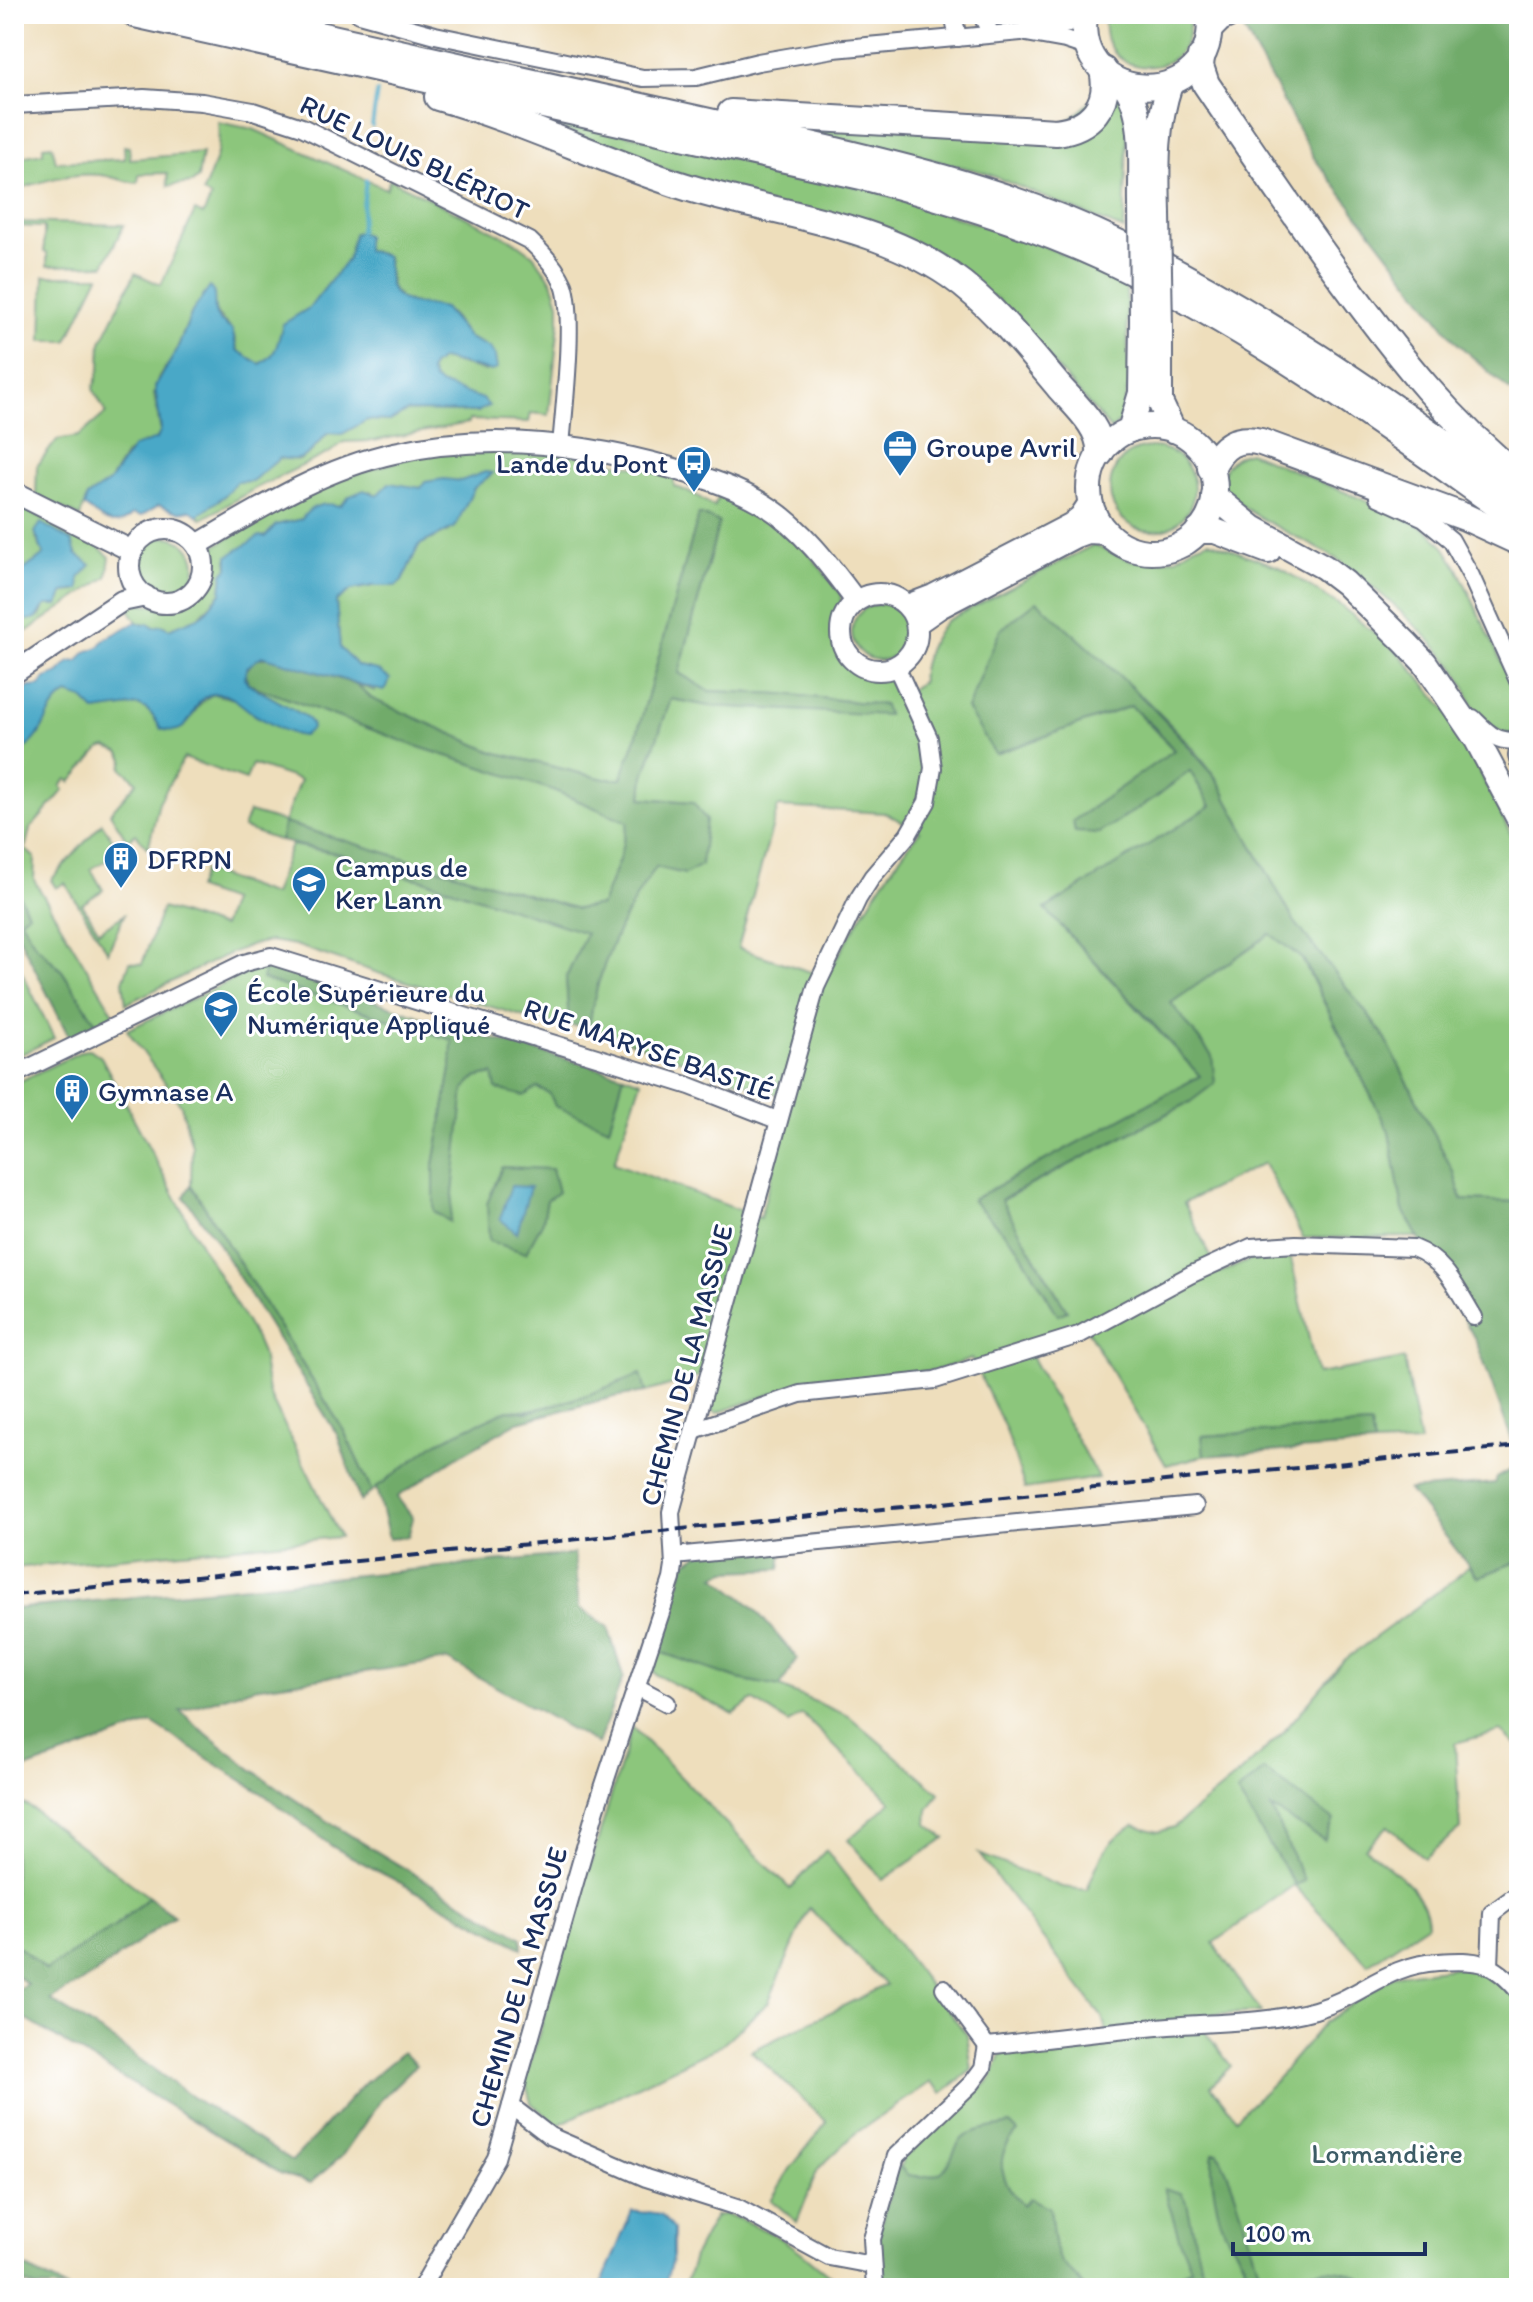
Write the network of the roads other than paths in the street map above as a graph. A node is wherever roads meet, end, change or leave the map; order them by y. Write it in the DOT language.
graph roads {
  1 [pos="135,14"];
  2 [pos="359,14"];
  3 [pos="953,14"];
  4 [pos="981,14"];
  5 [pos="1084,14"];
  6 [pos="1236,14"];
  7 [pos="226,21"];
  8 [pos="1021,32"];
  9 [pos="991,34"];
  10 [pos="1206,35"];
  11 [pos="958,38"];
  12 [pos="1089,48"];
  13 [pos="1113,77"];
  14 [pos="1170,84"];
  15 [pos="14,105"];
  16 [pos="1150,209"];
  17 [pos="1151,324"];
  18 [pos="1130,430"];
  19 [pos="1173,430"];
  20 [pos="561,446"];
  21 [pos="1279,450"];
  22 [pos="1100,453"];
  23 [pos="1211,468"];
  24 [pos="1519,477"];
  25 [pos="14,492"];
  26 [pos="1214,496"];
  27 [pos="1519,496"];
  28 [pos="1090,501"];
  29 [pos="1519,520"];
  30 [pos="1198,531"];
  31 [pos="1108,534"];
  32 [pos="1519,542"];
  33 [pos="197,545"];
  34 [pos="131,560"];
  35 [pos="146,596"];
  36 [pos="856,601"];
  37 [pos="1361,602"];
  38 [pos="907,605"];
  39 [pos="917,624"];
  40 [pos="14,657"];
  41 [pos="896,666"];
  42 [pos="14,673"];
  43 [pos="1519,683"];
  44 [pos="1456,708"];
  45 [pos="1519,742"];
  46 [pos="1519,763"];
  47 [pos="1519,819"];
  48 [pos="14,1075"];
  49 [pos="777,1120"];
  50 [pos="1474,1317"];
  51 [pos="694,1430"];
  52 [pos="1195,1506"];
  53 [pos="674,1556"];
  54 [pos="637,1687"];
  55 [pos="667,1703"];
  56 [pos="1519,1898"];
  57 [pos="1490,1966"];
  58 [pos="944,1988"];
  59 [pos="1519,1992"];
  60 [pos="987,2046"];
  61 [pos="511,2106"];
  62 [pos="872,2265"];
  63 [pos="421,2288"];
  64 [pos="875,2288"];
  1 -- 7 [label="highway"];
  2 -- 11 [label="street"];
  3 -- 11 [label="street"];
  4 -- 9 [label="street"];
  5 -- 8 [label="street"];
  5 -- 12 [label="main road"];
  6 -- 10 [label="street"];
  7 -- 13 [label="highway"];
  7 -- 22 [label="highway"];
  7 -- 27 [label="highway"];
  7 -- 29 [label="highway"];
  8 -- 9 [label="street"];
  8 -- 12 [label="street"];
  9 -- 11 [label="street"];
  10 -- 14 [label="main road"];
  10 -- 24 [label="highway"];
  12 -- 13 [label="main road"];
  13 -- 14 [label="main road"];
  13 -- 16 [label="main road"];
  14 -- 16 [label="main road"];
  15 -- 20 [label="street, RUE LOUIS BLÉRIOT"];
  16 -- 17 [label="main road, bridge"];
  17 -- 18 [label="main road"];
  17 -- 19 [label="main road"];
  18 -- 19 [label="main road"];
  18 -- 22 [label="main road"];
  19 -- 23 [label="main road"];
  20 -- 33 [label="street"];
  20 -- 36 [label="street"];
  21 -- 23 [label="highway"];
  21 -- 32 [label="highway"];
  21 -- 43 [label="street"];
  22 -- 28 [label="main road"];
  23 -- 26 [label="main road"];
  25 -- 34 [label="street"];
  26 -- 30 [label="main road"];
  26 -- 37 [label="main road"];
  28 -- 31 [label="main road"];
  28 -- 38 [label="street"];
  30 -- 31 [label="main road"];
  30 -- 37 [label="main road"];
  31 -- 39 [label="street"];
  33 -- 34 [label="street"];
  33 -- 35 [label="street"];
  34 -- 35 [label="street"];
  34 -- 40 [label="street"];
  35 -- 42 [label="street"];
  36 -- 38 [label="street"];
  36 -- 41 [label="street"];
  37 -- 44 [label="main road"];
  38 -- 39 [label="street"];
  39 -- 41 [label="street"];
  41 -- 49 [label="street, CHEMIN DE LA MASSUE"];
  44 -- 45 [label="street"];
  44 -- 47 [label="main road"];
  45 -- 46 [label="street"];
  48 -- 49 [label="street, RUE MARYSE BASTIÉ"];
  49 -- 51 [label="street, CHEMIN DE LA MASSUE"];
  50 -- 51 [label="street"];
  51 -- 53 [label="street, CHEMIN DE LA MASSUE"];
  52 -- 53 [label="street"];
  53 -- 54 [label="street, CHEMIN DE LA MASSUE"];
  54 -- 55 [label="street"];
  54 -- 61 [label="street, CHEMIN DE LA MASSUE"];
  56 -- 57 [label="street"];
  57 -- 59 [label="street"];
  57 -- 60 [label="street"];
  58 -- 60 [label="street"];
  60 -- 62 [label="street"];
  61 -- 62 [label="street"];
  61 -- 63 [label="street, CHEMIN DE LA MASSUE"];
  62 -- 64 [label="street"];
}
